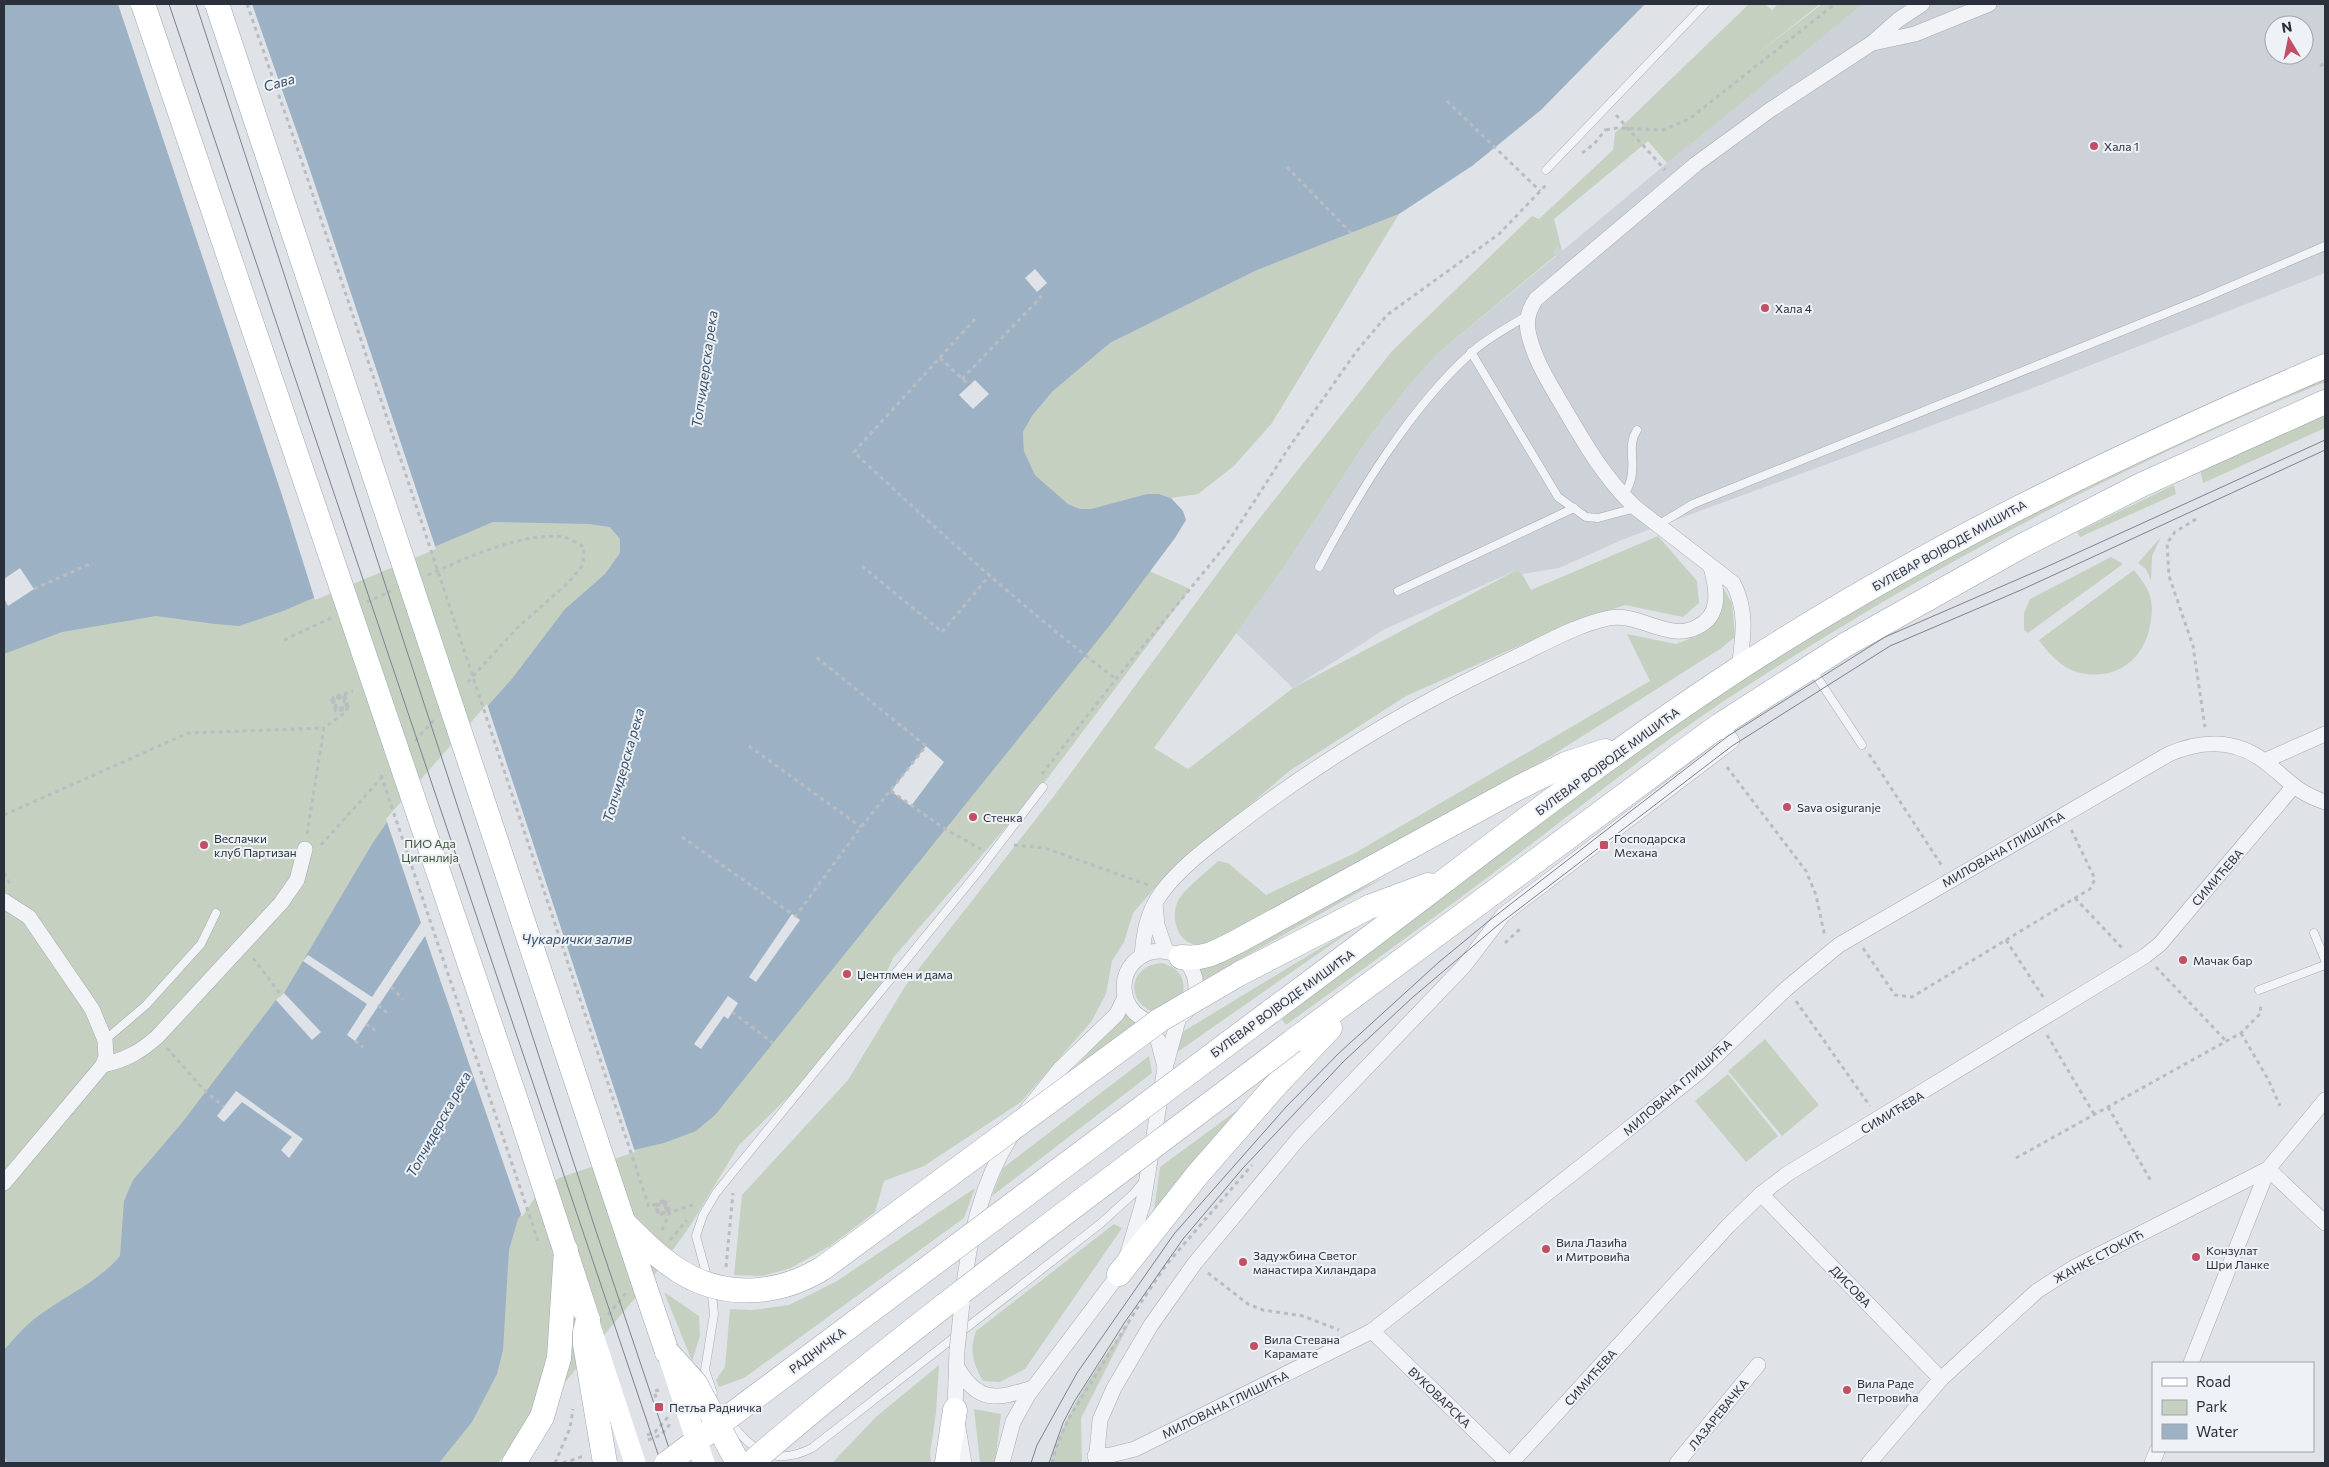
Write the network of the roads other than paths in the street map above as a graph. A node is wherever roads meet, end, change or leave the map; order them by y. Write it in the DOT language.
graph roads {
  1 [pos="143,4"];
  2 [pos="217,4"];
  3 [pos="1705,4"];
  4 [pos="1922,4"];
  5 [pos="1989,4"];
  6 [pos="1872,43"];
  7 [pos="1546,170"];
  8 [pos="2325,246"];
  9 [pos="1528,315"];
  10 [pos="1471,352"];
  11 [pos="2325,366"];
  12 [pos="2325,402"];
  13 [pos="1637,430"];
  14 [pos="1623,496"];
  15 [pos="1574,508"];
  16 [pos="1636,508"];
  17 [pos="1658,525"];
  18 [pos="1319,567"];
  19 [pos="1711,567"];
  20 [pos="1398,591"];
  21 [pos="1810,667"];
  22 [pos="1739,668"];
  23 [pos="1720,725"];
  24 [pos="2325,734"];
  25 [pos="1626,744"];
  26 [pos="1862,745"];
  27 [pos="2264,760"];
  28 [pos="1043,787"];
  29 [pos="2293,787"];
  30 [pos="2325,802"];
  31 [pos="305,849"];
  32 [pos="1450,877"];
  33 [pos="1159,897"];
  34 [pos="4,901"];
  35 [pos="216,913"];
  36 [pos="2314,933"];
  37 [pos="1173,954"];
  38 [pos="1142,955"];
  39 [pos="1404,959"];
  40 [pos="2325,960"];
  41 [pos="2325,965"];
  42 [pos="2259,990"];
  43 [pos="1125,997"];
  44 [pos="1179,1017"];
  45 [pos="1144,1020"];
  46 [pos="105,1040"];
  47 [pos="103,1065"];
  48 [pos="1165,1068"];
  49 [pos="2325,1100"];
  50 [pos="2268,1169"];
  51 [pos="1149,1175"];
  52 [pos="4,1183"];
  53 [pos="1761,1194"];
  54 [pos="623,1222"];
  55 [pos="2325,1223"];
  56 [pos="968,1237"];
  57 [pos="566,1250"];
  58 [pos="1119,1274"];
  59 [pos="960,1300"];
  60 [pos="588,1320"];
  61 [pos="1372,1331"];
  62 [pos="667,1352"];
  63 [pos="2191,1362"];
  64 [pos="1758,1365"];
  65 [pos="957,1367"];
  66 [pos="1941,1379"];
  67 [pos="1033,1388"];
  68 [pos="955,1410"];
  69 [pos="662,1454"];
  70 [pos="1096,1460"];
  71 [pos="597,1462"];
  72 [pos="514,1463"];
  73 [pos="635,1463"];
  74 [pos="704,1463"];
  75 [pos="738,1463"];
  76 [pos="751,1463"];
  77 [pos="947,1463"];
  78 [pos="964,1463"];
  79 [pos="1002,1463"];
  80 [pos="1509,1463"];
  81 [pos="1677,1463"];
  82 [pos="1869,1463"];
  1 -- 57 [label="main road, bridge"];
  2 -- 54 [label="main road, bridge"];
  3 -- 7 [label="lane"];
  4 -- 6 [label="street"];
  5 -- 6 [label="street"];
  6 -- 9 [label="street"];
  8 -- 17 [label="lane"];
  9 -- 10 [label="lane"];
  9 -- 14 [label="street"];
  10 -- 15 [label="lane"];
  10 -- 18 [label="lane"];
  11 -- 22 [label="main road, БУЛЕВАР ВОЈВОДЕ МИШИЋА"];
  12 -- 21 [label="main road"];
  13 -- 14 [label="lane"];
  14 -- 16 [label="street"];
  15 -- 16 [label="lane"];
  15 -- 20 [label="lane"];
  16 -- 17 [label="street"];
  17 -- 19 [label="street"];
  19 -- 22 [label="street"];
  19 -- 33 [label="street"];
  21 -- 23 [label="main road"];
  21 -- 26 [label="lane"];
  22 -- 25 [label="main road, БУЛЕВАР ВОЈВОДЕ МИШИЋА"];
  23 -- 39 [label="main road"];
  23 -- 70 [label="street"];
  24 -- 27 [label="street"];
  25 -- 32 [label="main road, БУЛЕВАР ВОЈВОДЕ МИШИЋА"];
  25 -- 37 [label="main road"];
  27 -- 29 [label="street"];
  27 -- 61 [label="street, МИЛОВАНА ГЛИШИЋА"];
  28 -- 51 [label="lane"];
  29 -- 30 [label="street"];
  29 -- 53 [label="street, СИМИЋЕВА"];
  31 -- 47 [label="street"];
  32 -- 54 [label="main road, bridge"];
  32 -- 56 [label="main road, БУЛЕВАР ВОЈВОДЕ МИШИЋА, bridge"];
  33 -- 37 [label="street"];
  33 -- 38 [label="street"];
  34 -- 46 [label="street"];
  35 -- 46 [label="lane"];
  36 -- 40 [label="lane"];
  37 -- 38 [label="street"];
  37 -- 44 [label="street"];
  38 -- 43 [label="street"];
  39 -- 58 [label="main road"];
  39 -- 59 [label="main road, bridge"];
  41 -- 42 [label="lane"];
  43 -- 45 [label="street"];
  43 -- 59 [label="street"];
  44 -- 45 [label="street"];
  44 -- 48 [label="street"];
  45 -- 48 [label="street"];
  46 -- 47 [label="street"];
  47 -- 52 [label="street"];
  48 -- 51 [label="street"];
  49 -- 50 [label="street, ЖАНКЕ СТОКИЋ"];
  50 -- 55 [label="street"];
  50 -- 63 [label="street"];
  50 -- 66 [label="street, ЖАНКЕ СТОКИЋ"];
  51 -- 58 [label="street"];
  53 -- 66 [label="street, ДИСОВА"];
  53 -- 80 [label="street, СИМИЋЕВА"];
  54 -- 62 [label="main road, bridge"];
  56 -- 69 [label="main road, РАДНИЧКА, bridge"];
  57 -- 60 [label="main road"];
  57 -- 72 [label="main road"];
  58 -- 67 [label="street"];
  59 -- 65 [label="street, bridge"];
  59 -- 76 [label="main road, bridge"];
  60 -- 71 [label="main road, bridge"];
  60 -- 73 [label="main road, bridge"];
  61 -- 70 [label="street, МИЛОВАНА ГЛИШИЋА"];
  61 -- 80 [label="street, ВУКОВАРСКА"];
  62 -- 74 [label="main road, bridge"];
  62 -- 75 [label="main road, bridge"];
  64 -- 81 [label="street, ЛАЗАРЕВАЧКА"];
  65 -- 67 [label="street"];
  65 -- 68 [label="street"];
  66 -- 82 [label="street, ЖАНКЕ СТОКИЋ"];
  67 -- 79 [label="street"];
  68 -- 77 [label="main road"];
  68 -- 78 [label="street"];
}
